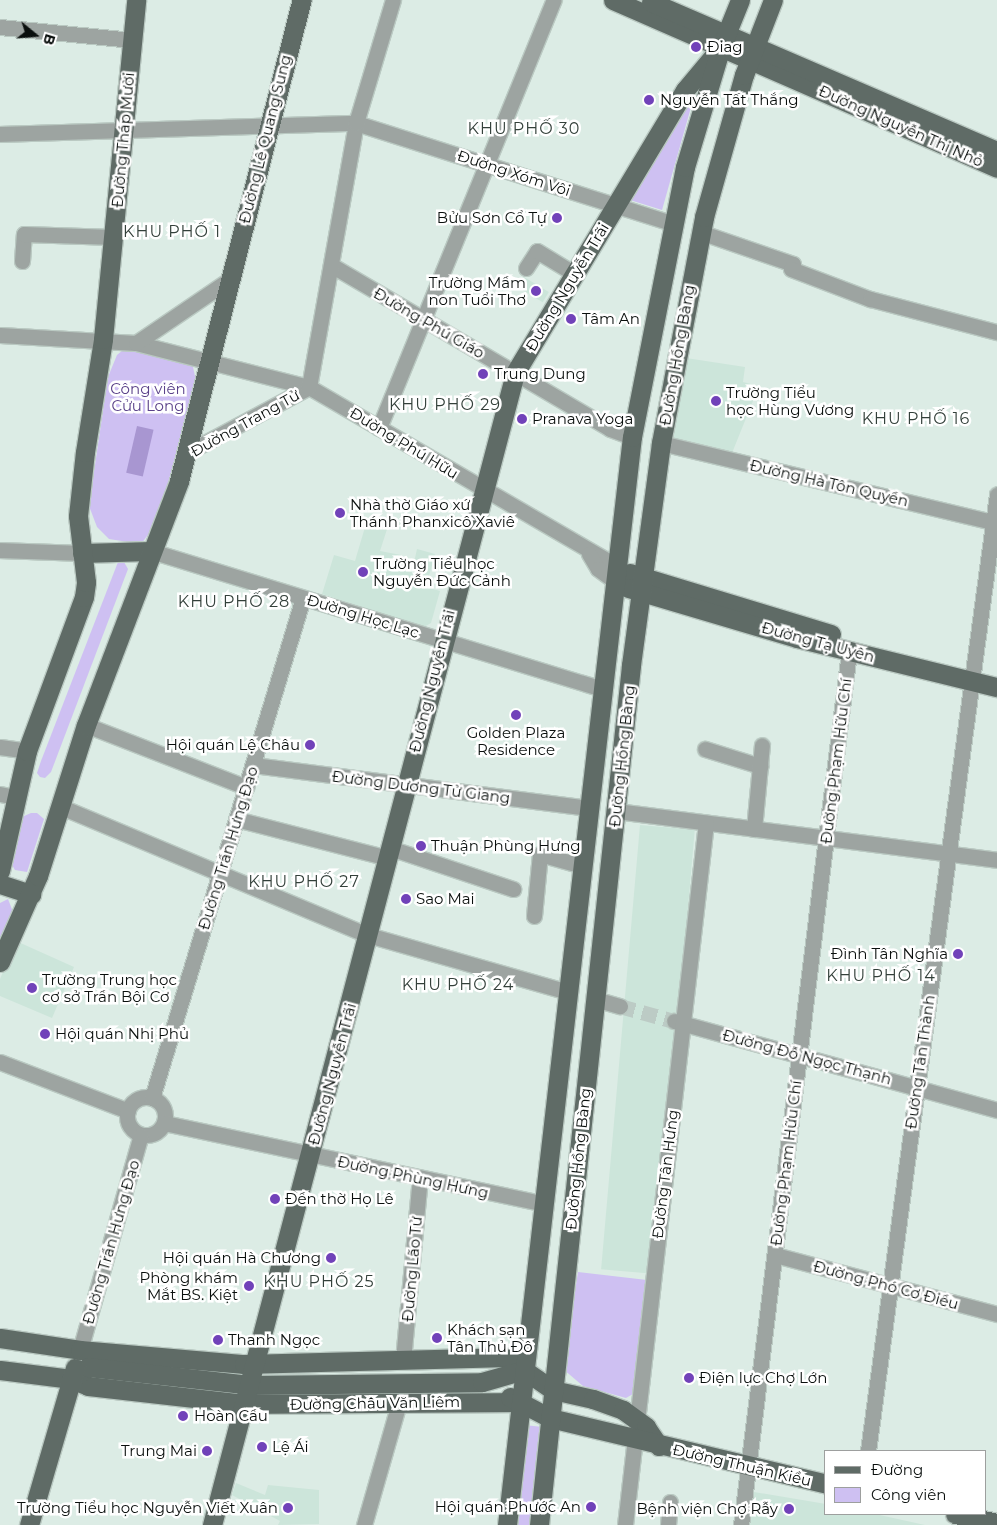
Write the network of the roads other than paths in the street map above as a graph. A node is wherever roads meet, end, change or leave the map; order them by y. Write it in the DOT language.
graph roads {
  1 [pos="136,0"];
  2 [pos="302,0"];
  3 [pos="393,0"];
  4 [pos="554,0"];
  5 [pos="613,0"];
  6 [pos="645,0"];
  7 [pos="740,0"];
  8 [pos="773,0"];
  9 [pos="0,27"];
  10 [pos="132,40"];
  11 [pos="723,41"];
  12 [pos="752,53"];
  13 [pos="356,123"];
  14 [pos="267,127"];
  15 [pos="124,132"];
  16 [pos="0,134"];
  17 [pos="997,151"];
  18 [pos="486,164"];
  19 [pos="997,168"];
  20 [pos="616,206"];
  21 [pos="672,223"];
  22 [pos="700,232"];
  23 [pos="113,236"];
  24 [pos="22,262"];
  25 [pos="331,265"];
  26 [pos="526,268"];
  27 [pos="575,274"];
  28 [pos="230,278"];
  29 [pos="423,319"];
  30 [pos="997,332"];
  31 [pos="0,335"];
  32 [pos="103,339"];
  33 [pos="136,343"];
  34 [pos="208,362"];
  35 [pos="515,373"];
  36 [pos="309,387"];
  37 [pos="379,428"];
  38 [pos="632,437"];
  39 [pos="661,443"];
  40 [pos="186,453"];
  41 [pos="482,489"];
  42 [pos="997,495"];
  43 [pos="995,522"];
  44 [pos="0,550"];
  45 [pos="151,551"];
  46 [pos="82,553"];
  47 [pos="617,575"];
  48 [pos="641,585"];
  49 [pos="303,598"];
  50 [pos="442,640"];
  51 [pos="849,645"];
  52 [pos="973,675"];
  53 [pos="997,675"];
  54 [pos="997,687"];
  55 [pos="603,689"];
  56 [pos="628,697"];
  57 [pos="86,725"];
  58 [pos="762,745"];
  59 [pos="0,747"];
  60 [pos="705,750"];
  61 [pos="27,751"];
  62 [pos="252,766"];
  63 [pos="760,766"];
  64 [pos="405,785"];
  65 [pos="246,787"];
  66 [pos="8,795"];
  67 [pos="59,806"];
  68 [pos="589,808"];
  69 [pos="616,811"];
  70 [pos="236,819"];
  71 [pos="706,823"];
  72 [pos="754,829"];
  73 [pos="826,838"];
  74 [pos="389,853"];
  75 [pos="948,854"];
  76 [pos="997,860"];
  77 [pos="582,866"];
  78 [pos="0,871"];
  79 [pos="220,873"];
  80 [pos="0,884"];
  81 [pos="513,889"];
  82 [pos="31,894"];
  83 [pos="534,916"];
  84 [pos="368,935"];
  85 [pos="0,962"];
  86 [pos="568,992"];
  87 [pos="595,999"];
  88 [pos="620,1006"];
  89 [pos="678,1022"];
  90 [pos="799,1055"];
  91 [pos="0,1062"];
  92 [pos="917,1088"];
  93 [pos="152,1098"];
  94 [pos="997,1110"];
  95 [pos="128,1111"];
  96 [pos="164,1123"];
  97 [pos="141,1135"];
  98 [pos="310,1155"];
  99 [pos="420,1178"];
  100 [pos="544,1204"];
  101 [pos="572,1210"];
  102 [pos="775,1255"];
  103 [pos="891,1286"];
  104 [pos="997,1314"];
  105 [pos="0,1338"];
  106 [pos="80,1350"];
  107 [pos="403,1360"];
  108 [pos="255,1364"];
  109 [pos="88,1367"];
  110 [pos="0,1370"];
  111 [pos="524,1370"];
  112 [pos="72,1379"];
  113 [pos="482,1382"];
  114 [pos="401,1383"];
  115 [pos="250,1385"];
  116 [pos="553,1390"];
  117 [pos="519,1402"];
  118 [pos="399,1403"];
  119 [pos="245,1404"];
  120 [pos="550,1418"];
  121 [pos="636,1419"];
  122 [pos="633,1440"];
  123 [pos="659,1446"];
  124 [pos="868,1450"];
  125 [pos="748,1466"];
  126 [pos="824,1484"];
  127 [pos="670,1502"];
  128 [pos="960,1515"];
  129 [pos="997,1523"];
  130 [pos="29,1525"];
  131 [pos="212,1525"];
  132 [pos="364,1525"];
  133 [pos="507,1525"];
  134 [pos="539,1525"];
  135 [pos="625,1525"];
  136 [pos="668,1525"];
  137 [pos="741,1525"];
  1 -- 10 [label="main road, Đường Tháp Mười"];
  2 -- 14 [label="main road, Đường Lê Quang Sung"];
  3 -- 13 [label="street, Đường Trang Tử"];
  4 -- 18 [label="street"];
  5 -- 11 [label="main road"];
  6 -- 11 [label="main road"];
  7 -- 11 [label="main road, Đường Hồng Bàng"];
  8 -- 12 [label="main road, Đường Hồng Bàng"];
  9 -- 10 [label="street"];
  10 -- 15 [label="main road, Đường Tháp Mười"];
  11 -- 12 [label="main road"];
  11 -- 20 [label="main road, Đường Nguyễn Trãi"];
  11 -- 21 [label="main road, Đường Hồng Bàng"];
  12 -- 17 [label="main road, Đường Nguyễn Thị Nhỏ"];
  12 -- 19 [label="main road, Đường Nguyễn Thị Nhỏ"];
  12 -- 22 [label="main road, Đường Hồng Bàng"];
  13 -- 14 [label="street"];
  13 -- 18 [label="street, Đường Xóm Vôi"];
  13 -- 25 [label="street, Đường Trang Tử"];
  14 -- 15 [label="street"];
  14 -- 28 [label="main road, Đường Lê Quang Sung"];
  15 -- 16 [label="street"];
  15 -- 23 [label="main road, Đường Tháp Mười"];
  18 -- 20 [label="street, Đường Xóm Vôi"];
  18 -- 29 [label="street"];
  20 -- 21 [label="street, Đường Xóm Vôi"];
  20 -- 27 [label="main road, Đường Nguyễn Trãi"];
  21 -- 22 [label="main road"];
  21 -- 38 [label="main road, Đường Hồng Bàng"];
  22 -- 30 [label="street"];
  22 -- 39 [label="main road, Đường Hồng Bàng"];
  23 -- 24 [label="street"];
  23 -- 32 [label="main road, Đường Tháp Mười"];
  25 -- 29 [label="street, Đường Phú Giáo"];
  25 -- 36 [label="street, Đường Trang Tử"];
  26 -- 27 [label="street"];
  27 -- 35 [label="main road, Đường Nguyễn Trãi"];
  28 -- 33 [label="street"];
  28 -- 34 [label="main road, Đường Lê Quang Sung"];
  29 -- 35 [label="street, Đường Phú Giáo"];
  29 -- 37 [label="street"];
  31 -- 32 [label="street, Đường Phú Hữu"];
  32 -- 33 [label="street, Đường Phú Hữu"];
  32 -- 46 [label="main road, Đường Tháp Mười"];
  33 -- 34 [label="street, Đường Phú Hữu"];
  34 -- 36 [label="street, Đường Phú Hữu"];
  34 -- 40 [label="main road, Đường Lê Quang Sung"];
  35 -- 38 [label="street, Đường Phú Giáo"];
  35 -- 41 [label="main road, Đường Nguyễn Trãi"];
  36 -- 37 [label="street, Đường Phú Hữu"];
  36 -- 40 [label="street, Đường Trang Tử"];
  37 -- 41 [label="street, Đường Phú Hữu"];
  38 -- 39 [label="main road"];
  38 -- 47 [label="main road, Đường Hồng Bàng"];
  39 -- 43 [label="street, Đường Hà Tôn Quyền"];
  39 -- 48 [label="main road, Đường Hồng Bàng"];
  40 -- 45 [label="main road, Đường Trang Tử"];
  41 -- 47 [label="street, Đường Phú Hữu"];
  41 -- 50 [label="main road, Đường Nguyễn Trãi"];
  42 -- 43 [label="street, Đường Tân Thành"];
  43 -- 52 [label="street, Đường Tân Thành"];
  44 -- 46 [label="street"];
  45 -- 46 [label="main road"];
  45 -- 49 [label="street, Đường Học Lạc"];
  45 -- 57 [label="main road, Đường Trang Tử"];
  46 -- 61 [label="main road, Đường Tháp Mười"];
  47 -- 48 [label="main road, Đường Tạ Uyên"];
  47 -- 55 [label="main road, Đường Hồng Bàng"];
  48 -- 51 [label="main road, Đường Tạ Uyên"];
  48 -- 56 [label="main road, Đường Hồng Bàng"];
  49 -- 50 [label="street, Đường Học Lạc"];
  49 -- 62 [label="street, Đường Trần Hưng Đạo"];
  50 -- 55 [label="street, Đường Học Lạc"];
  50 -- 64 [label="main road, Đường Nguyễn Trãi"];
  51 -- 52 [label="main road, Đường Tạ Uyên"];
  51 -- 73 [label="street, Đường Phạm Hữu Chí"];
  52 -- 53 [label="main road, Đường Tạ Uyên"];
  52 -- 54 [label="main road, Đường Tạ Uyên"];
  52 -- 75 [label="street, Đường Tân Thành"];
  55 -- 56 [label="main road"];
  55 -- 68 [label="main road, Đường Hồng Bàng"];
  56 -- 69 [label="main road, Đường Hồng Bàng"];
  57 -- 65 [label="street"];
  57 -- 67 [label="main road, Đường Trang Tử"];
  58 -- 63 [label="street"];
  59 -- 61 [label="street"];
  60 -- 63 [label="street"];
  61 -- 66 [label="main road, Đường Tháp Mười"];
  62 -- 64 [label="street, Đường Dương Tử Giang"];
  62 -- 65 [label="street, Đường Trần Hưng Đạo"];
  63 -- 72 [label="street"];
  64 -- 68 [label="street, Đường Dương Tử Giang"];
  64 -- 74 [label="main road, Đường Nguyễn Trãi"];
  65 -- 70 [label="street, Đường Trần Hưng Đạo"];
  66 -- 78 [label="main road, Đường Tháp Mười"];
  67 -- 79 [label="street"];
  67 -- 82 [label="main road, Đường Trang Tử"];
  68 -- 69 [label="main road"];
  68 -- 77 [label="main road, Đường Hồng Bàng"];
  69 -- 71 [label="street"];
  69 -- 87 [label="main road, Đường Hồng Bàng"];
  70 -- 74 [label="street"];
  70 -- 79 [label="street, Đường Trần Hưng Đạo"];
  71 -- 72 [label="street"];
  71 -- 89 [label="street, Đường Tân Hưng"];
  72 -- 73 [label="street"];
  73 -- 75 [label="street"];
  73 -- 90 [label="street, Đường Phạm Hữu Chí"];
  74 -- 81 [label="street"];
  74 -- 84 [label="main road, Đường Nguyễn Trãi"];
  75 -- 76 [label="street"];
  75 -- 92 [label="street, Đường Tân Thành"];
  77 -- 83 [label="street"];
  77 -- 86 [label="main road, Đường Hồng Bàng"];
  79 -- 84 [label="street"];
  79 -- 93 [label="street, Đường Trần Hưng Đạo"];
  80 -- 82 [label="main road"];
  82 -- 85 [label="main road, Đường Trang Tử"];
  84 -- 86 [label="street"];
  84 -- 98 [label="main road, Đường Nguyễn Trãi"];
  86 -- 87 [label="main road"];
  86 -- 100 [label="main road, Đường Hồng Bàng"];
  87 -- 88 [label="street"];
  87 -- 101 [label="main road, Đường Hồng Bàng"];
  89 -- 90 [label="street, Đường Đỗ Ngọc Thạnh"];
  89 -- 121 [label="street, Đường Tân Hưng"];
  90 -- 92 [label="street, Đường Đỗ Ngọc Thạnh"];
  90 -- 102 [label="street, Đường Phạm Hữu Chí"];
  91 -- 95 [label="street"];
  92 -- 94 [label="street, Đường Đỗ Ngọc Thạnh"];
  92 -- 103 [label="street, Đường Tân Thành"];
  93 -- 95 [label="street"];
  93 -- 96 [label="street"];
  95 -- 97 [label="street"];
  96 -- 97 [label="street"];
  96 -- 98 [label="street, Đường Phùng Hưng"];
  97 -- 106 [label="street, Đường Trần Hưng Đạo"];
  98 -- 99 [label="street, Đường Phùng Hưng"];
  98 -- 108 [label="main road, Đường Nguyễn Trãi"];
  99 -- 100 [label="street, Đường Phùng Hưng"];
  99 -- 107 [label="street, Đường Lão Tử"];
  100 -- 101 [label="main road"];
  100 -- 111 [label="main road, Đường Hồng Bàng"];
  101 -- 116 [label="main road, Đường Hồng Bàng"];
  102 -- 103 [label="street, Đường Phó Cơ Điều"];
  102 -- 125 [label="street, Đường Phạm Hữu Chí"];
  103 -- 104 [label="street, Đường Phó Cơ Điều"];
  103 -- 124 [label="street, Đường Tân Thành"];
  105 -- 106 [label="main road"];
  106 -- 108 [label="main road"];
  106 -- 109 [label="main road"];
  106 -- 112 [label="main road"];
  107 -- 108 [label="main road"];
  107 -- 111 [label="main road"];
  107 -- 114 [label="main road"];
  108 -- 115 [label="main road, Đường Nguyễn Trãi"];
  109 -- 112 [label="main road"];
  109 -- 115 [label="main road, Đường Châu Văn Liêm"];
  110 -- 112 [label="main road, Đường Châu Văn Liêm"];
  111 -- 113 [label="main road, Đường Châu Văn Liêm"];
  111 -- 116 [label="main road"];
  111 -- 117 [label="main road, Đường Hồng Bàng"];
  112 -- 119 [label="main road, Đường Châu Văn Liêm"];
  112 -- 130 [label="main road"];
  113 -- 114 [label="main road, Đường Châu Văn Liêm"];
  113 -- 117 [label="main road, Đường Châu Văn Liêm"];
  114 -- 115 [label="main road, Đường Châu Văn Liêm"];
  114 -- 118 [label="main road"];
  115 -- 119 [label="main road, Đường Nguyễn Trãi"];
  116 -- 120 [label="main road, Đường Hồng Bàng"];
  116 -- 121 [label="main road, Đường Thuận Kiều"];
  117 -- 118 [label="main road, Đường Châu Văn Liêm"];
  117 -- 120 [label="main road, Đường Thuận Kiều"];
  117 -- 133 [label="main road, Đường Hồng Bàng"];
  118 -- 119 [label="main road, Đường Châu Văn Liêm"];
  118 -- 132 [label="street"];
  119 -- 131 [label="main road"];
  120 -- 122 [label="main road, Đường Thuận Kiều"];
  120 -- 134 [label="main road, Đường Hồng Bàng"];
  121 -- 122 [label="street, Đường Tân Hưng"];
  121 -- 123 [label="main road, Đường Thuận Kiều"];
  122 -- 123 [label="main road, Đường Thuận Kiều"];
  122 -- 135 [label="street, Đường Tân Hưng"];
  123 -- 125 [label="main road, Đường Thuận Kiều"];
  125 -- 126 [label="main road, Đường Thuận Kiều"];
  125 -- 137 [label="street, Đường Phạm Hữu Chí"];
  127 -- 136 [label="street"];
  128 -- 129 [label="main road"];
}
